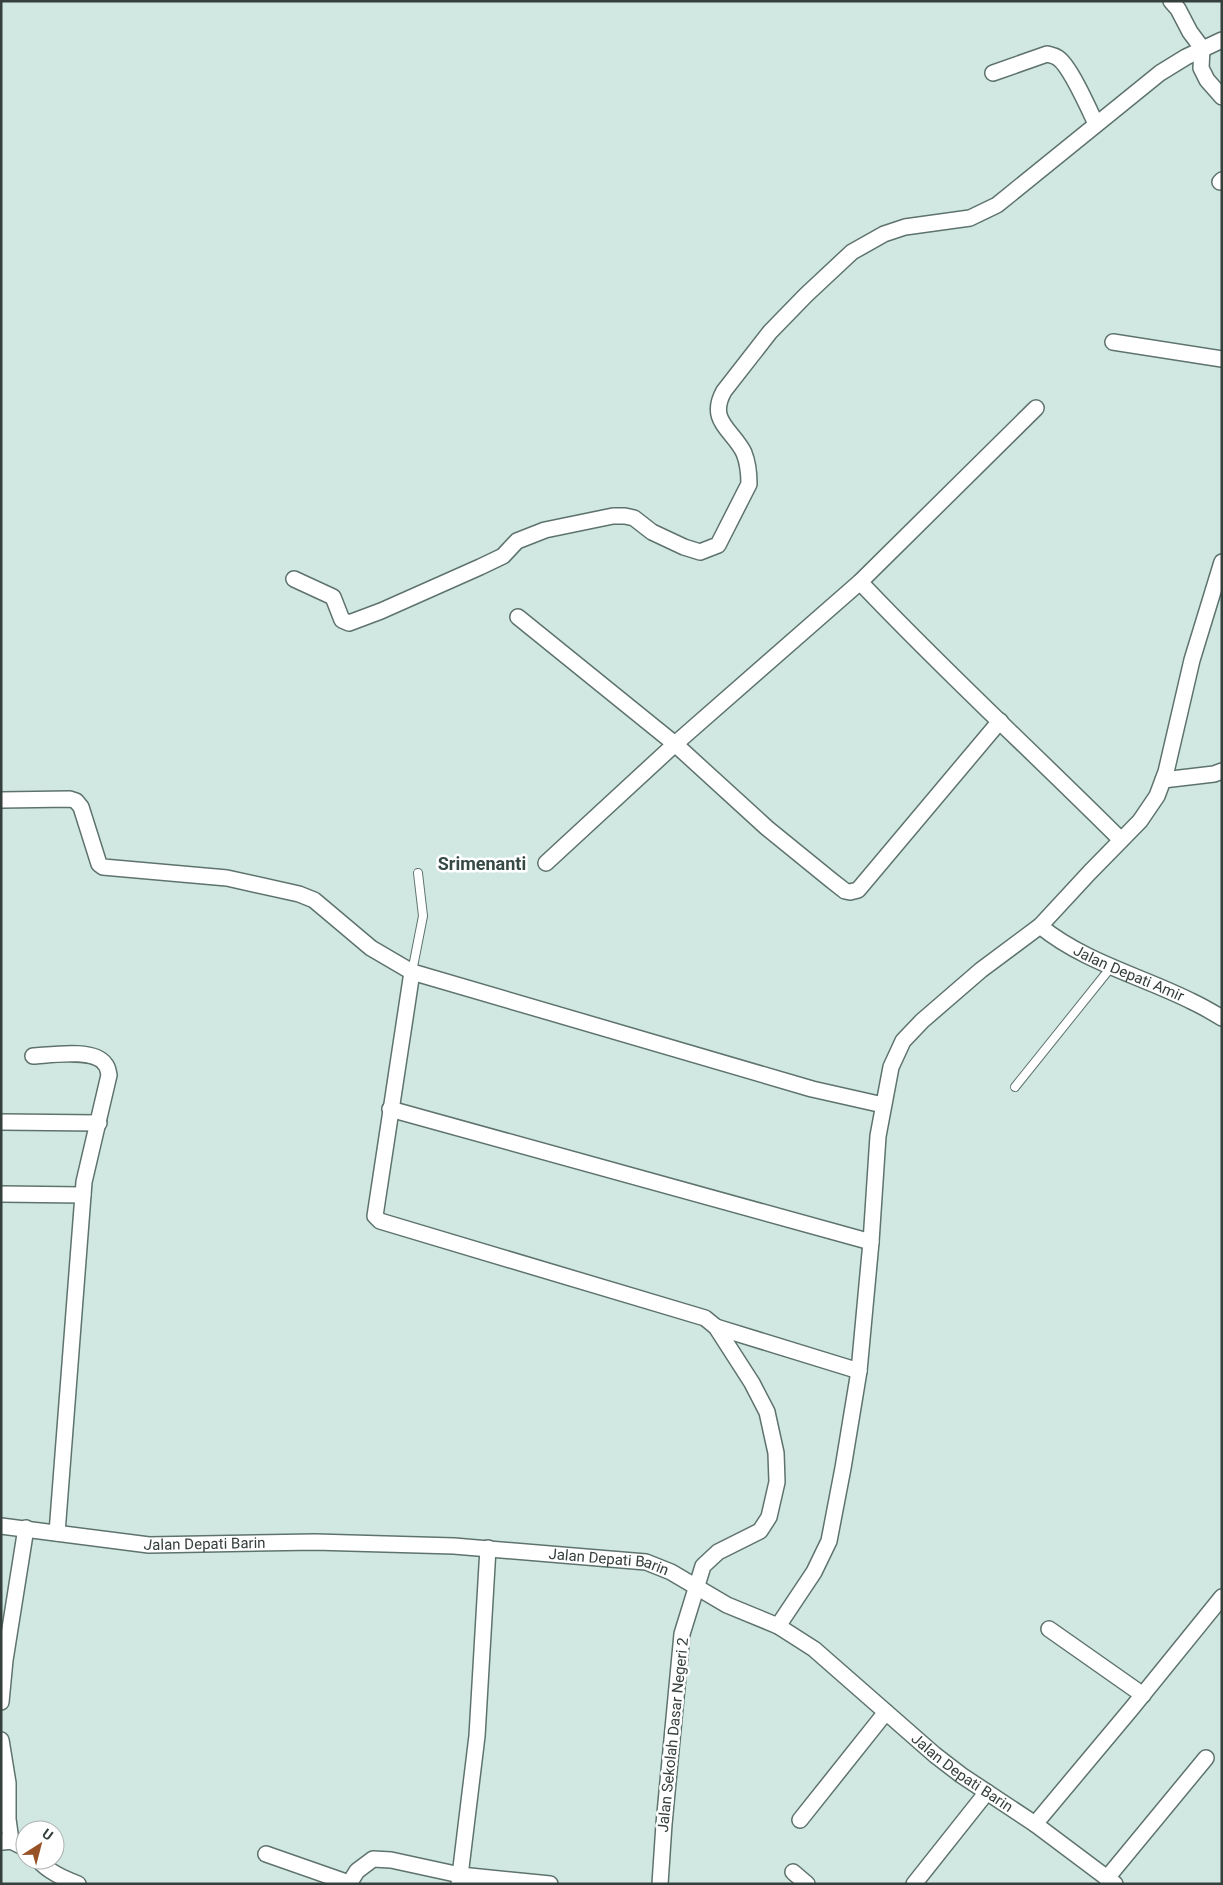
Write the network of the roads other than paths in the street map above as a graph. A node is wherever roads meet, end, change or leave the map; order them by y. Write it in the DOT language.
graph roads {
  1 [pos="1171,1"];
  2 [pos="1222,40"];
  3 [pos="1202,48"];
  4 [pos="993,73"];
  5 [pos="1222,97"];
  6 [pos="1096,124"];
  7 [pos="1113,342"];
  8 [pos="1222,359"];
  9 [pos="1036,408"];
  10 [pos="1222,562"];
  11 [pos="294,579"];
  12 [pos="860,582"];
  13 [pos="518,617"];
  14 [pos="1000,721"];
  15 [pos="675,744"];
  16 [pos="1222,772"];
  17 [pos="1163,780"];
  18 [pos="1,800"];
  19 [pos="1121,840"];
  20 [pos="546,863"];
  21 [pos="418,873"];
  22 [pos="1040,926"];
  23 [pos="1112,966"];
  24 [pos="412,972"];
  25 [pos="1222,1018"];
  26 [pos="33,1056"];
  27 [pos="1016,1087"];
  28 [pos="883,1104"];
  29 [pos="390,1109"];
  30 [pos="1,1122"];
  31 [pos="98,1123"];
  32 [pos="1,1194"];
  33 [pos="83,1195"];
  34 [pos="871,1242"];
  35 [pos="716,1326"];
  36 [pos="859,1371"];
  37 [pos="1,1526"];
  38 [pos="26,1528"];
  39 [pos="57,1533"];
  40 [pos="488,1548"];
  41 [pos="697,1588"];
  42 [pos="1222,1597"];
  43 [pos="778,1626"];
  44 [pos="1049,1629"];
  45 [pos="1143,1695"];
  46 [pos="1,1702"];
  47 [pos="886,1712"];
  48 [pos="1,1740"];
  49 [pos="1206,1758"];
  50 [pos="987,1792"];
  51 [pos="800,1820"];
  52 [pos="1035,1824"];
  53 [pos="6,1842"];
  54 [pos="266,1854"];
  55 [pos="50,1870"];
  56 [pos="793,1872"];
  57 [pos="460,1879"];
  58 [pos="1111,1881"];
  59 [pos="78,1884"];
  60 [pos="349,1884"];
  61 [pos="550,1884"];
  62 [pos="660,1884"];
  63 [pos="807,1884"];
  64 [pos="914,1884"];
  1 -- 3 [label="street"];
  2 -- 3 [label="street"];
  3 -- 5 [label="street"];
  3 -- 6 [label="street"];
  4 -- 6 [label="street"];
  6 -- 11 [label="street"];
  7 -- 8 [label="street"];
  9 -- 12 [label="street"];
  10 -- 17 [label="street"];
  12 -- 14 [label="street"];
  12 -- 15 [label="street"];
  13 -- 15 [label="street"];
  14 -- 15 [label="street"];
  14 -- 19 [label="street"];
  15 -- 20 [label="street"];
  16 -- 17 [label="street"];
  17 -- 19 [label="street"];
  18 -- 24 [label="street"];
  19 -- 22 [label="street"];
  21 -- 24 [label="lane"];
  22 -- 23 [label="street, Jalan Depati Amir"];
  22 -- 28 [label="street"];
  23 -- 25 [label="street, Jalan Depati Amir"];
  23 -- 27 [label="lane"];
  24 -- 28 [label="street"];
  24 -- 29 [label="street"];
  26 -- 31 [label="street"];
  28 -- 34 [label="street"];
  29 -- 34 [label="street"];
  29 -- 35 [label="street"];
  30 -- 31 [label="street"];
  31 -- 33 [label="street"];
  32 -- 33 [label="street"];
  33 -- 39 [label="street"];
  34 -- 36 [label="street"];
  35 -- 36 [label="street"];
  35 -- 41 [label="street, Jalan Sekolah Dasar Negeri 2"];
  36 -- 43 [label="street"];
  37 -- 38 [label="street, Jalan Depati Barin"];
  38 -- 39 [label="street, Jalan Depati Barin"];
  38 -- 46 [label="street"];
  39 -- 40 [label="street, Jalan Depati Barin"];
  40 -- 41 [label="street, Jalan Depati Barin"];
  40 -- 57 [label="street"];
  41 -- 43 [label="street, Jalan Depati Barin"];
  41 -- 62 [label="street, Jalan Sekolah Dasar Negeri 2"];
  42 -- 45 [label="street"];
  43 -- 47 [label="street, Jalan Depati Barin"];
  44 -- 45 [label="street"];
  45 -- 52 [label="street"];
  47 -- 50 [label="street, Jalan Depati Barin"];
  47 -- 51 [label="street"];
  48 -- 53 [label="street"];
  49 -- 58 [label="street"];
  50 -- 52 [label="street, Jalan Depati Barin"];
  50 -- 64 [label="street"];
  52 -- 58 [label="street, Jalan Depati Barin"];
  54 -- 60 [label="street"];
  55 -- 59 [label="street"];
  56 -- 63 [label="street"];
  57 -- 60 [label="street"];
  57 -- 61 [label="street"];
}
